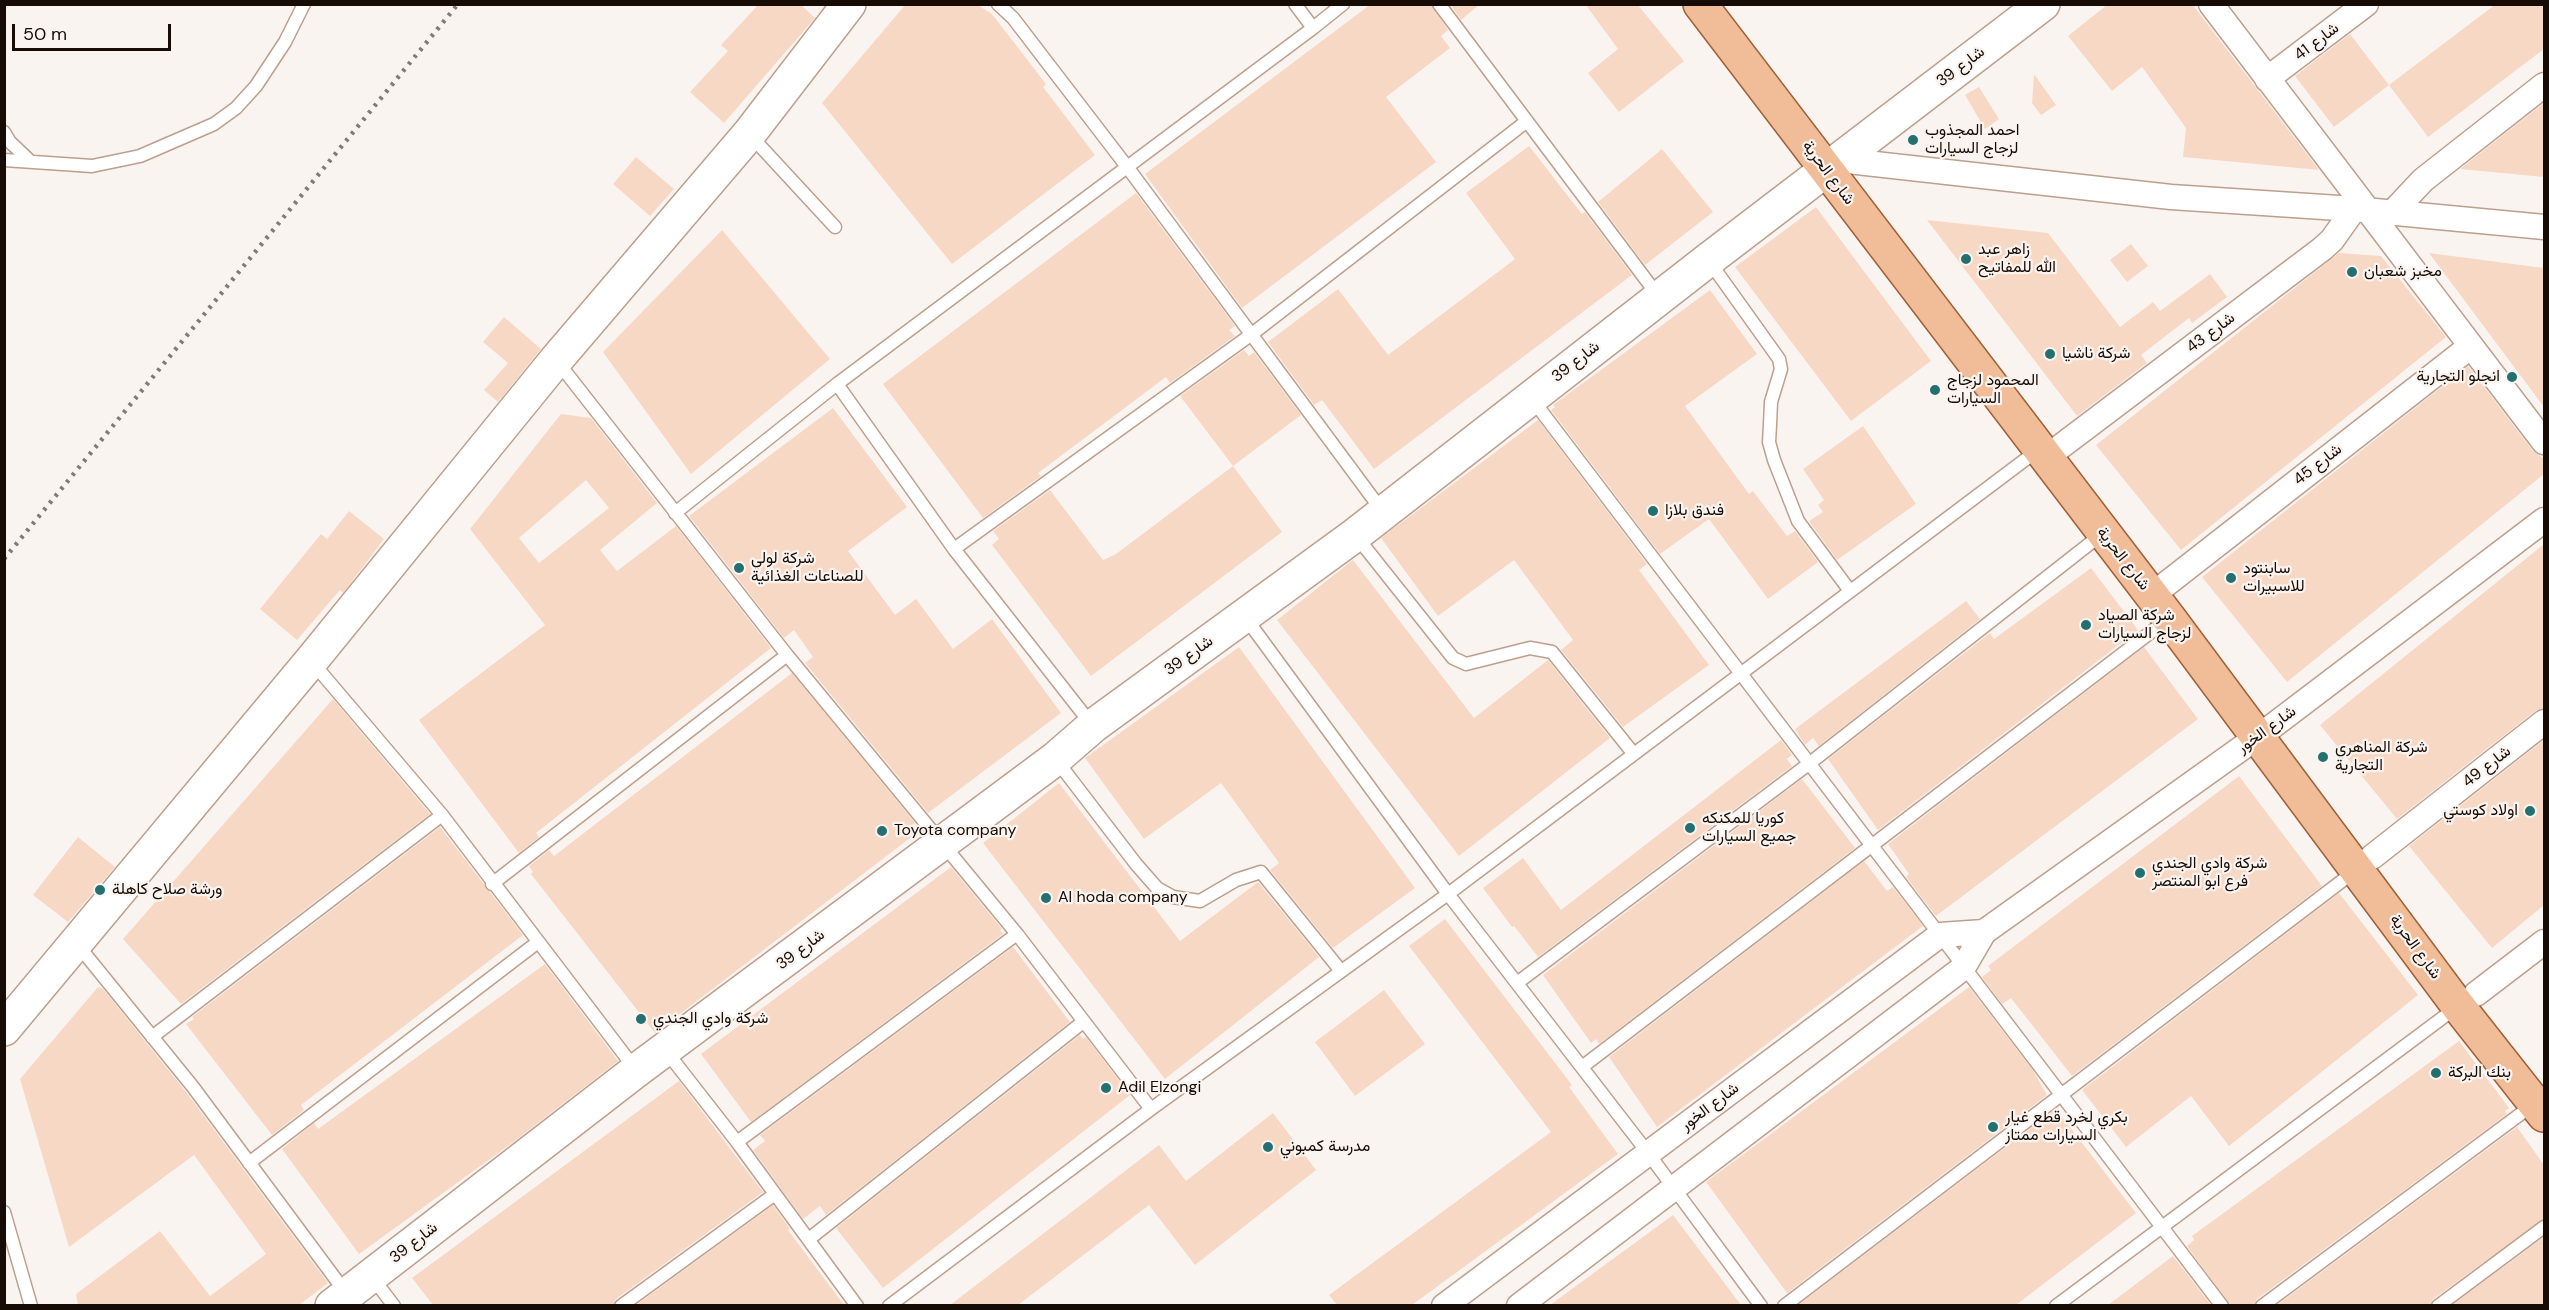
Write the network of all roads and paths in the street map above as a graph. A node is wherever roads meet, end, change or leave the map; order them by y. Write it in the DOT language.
graph roads {
  1 [pos="304,4"];
  2 [pos="849,4"];
  3 [pos="998,4"];
  4 [pos="1295,4"];
  5 [pos="1342,4"];
  6 [pos="1439,4"];
  7 [pos="1700,4"];
  8 [pos="1726,4"];
  9 [pos="2043,4"];
  10 [pos="2211,4"];
  11 [pos="2366,4"];
  12 [pos="1313,28"];
  13 [pos="2268,79"];
  14 [pos="2544,85"];
  15 [pos="1527,121"];
  16 [pos="4,132"];
  17 [pos="749,134"];
  18 [pos="4,160"];
  19 [pos="31,162"];
  20 [pos="1832,164"];
  21 [pos="1128,168"];
  22 [pos="2372,211"];
  23 [pos="835,227"];
  24 [pos="2544,227"];
  25 [pos="1708,260"];
  26 [pos="1660,298"];
  27 [pos="1252,334"];
  28 [pos="2471,346"];
  29 [pos="556,360"];
  30 [pos="837,384"];
  31 [pos="1530,397"];
  32 [pos="2544,442"];
  33 [pos="2051,445"];
  34 [pos="675,513"];
  35 [pos="1384,513"];
  36 [pos="2544,520"];
  37 [pos="2103,533"];
  38 [pos="1355,535"];
  39 [pos="954,549"];
  40 [pos="2165,585"];
  41 [pos="1850,591"];
  42 [pos="1244,616"];
  43 [pos="2169,618"];
  44 [pos="787,655"];
  45 [pos="311,661"];
  46 [pos="1743,674"];
  47 [pos="2544,722"];
  48 [pos="1093,726"];
  49 [pos="2266,731"];
  50 [pos="1633,753"];
  51 [pos="1055,759"];
  52 [pos="1809,763"];
  53 [pos="442,815"];
  54 [pos="944,843"];
  55 [pos="1872,846"];
  56 [pos="2365,863"];
  57 [pos="492,884"];
  58 [pos="1448,894"];
  59 [pos="1984,932"];
  60 [pos="1017,934"];
  61 [pos="1940,935"];
  62 [pos="76,942"];
  63 [pos="538,942"];
  64 [pos="2544,942"];
  65 [pos="1963,968"];
  66 [pos="1341,970"];
  67 [pos="1517,983"];
  68 [pos="2467,1000"];
  69 [pos="1083,1022"];
  70 [pos="4,1029"];
  71 [pos="152,1037"];
  72 [pos="666,1051"];
  73 [pos="1582,1067"];
  74 [pos="637,1070"];
  75 [pos="2061,1096"];
  76 [pos="2541,1100"];
  77 [pos="1151,1109"];
  78 [pos="737,1142"];
  79 [pos="1648,1153"];
  80 [pos="249,1163"];
  81 [pos="1674,1188"];
  82 [pos="775,1194"];
  83 [pos="4,1212"];
  84 [pos="2160,1227"];
  85 [pos="2544,1227"];
  86 [pos="809,1239"];
  87 [pos="350,1292"];
  88 [pos="31,1305"];
  89 [pos="394,1305"];
  90 [pos="621,1305"];
  91 [pos="858,1305"];
  92 [pos="889,1305"];
  93 [pos="1444,1305"];
  94 [pos="1519,1305"];
  95 [pos="1761,1305"];
  96 [pos="1784,1305"];
  97 [pos="2056,1305"];
  98 [pos="2222,1305"];
  99 [pos="2262,1305"];
  100 [pos="2438,1305"];
  1 -- 19 [label="lane"];
  2 -- 17 [label="street"];
  3 -- 21 [label="lane"];
  4 -- 12 [label="lane"];
  5 -- 12 [label="lane"];
  6 -- 15 [label="lane"];
  7 -- 20 [label="main road, شارع الحرية"];
  8 -- 20 [label="main road, شارع الحرية"];
  9 -- 20 [label="street, شارع 39"];
  10 -- 13 [label="street"];
  11 -- 13 [label="street, شارع 41"];
  12 -- 21 [label="lane"];
  13 -- 22 [label="street"];
  14 -- 22 [label="street, شارع 43"];
  15 -- 26 [label="lane"];
  15 -- 27 [label="lane"];
  16 -- 19 [label="lane"];
  17 -- 23 [label="lane"];
  17 -- 29 [label="street"];
  18 -- 19 [label="lane"];
  20 -- 22 [label="street"];
  20 -- 25 [label="street, شارع 39"];
  20 -- 33 [label="main road, شارع الحرية"];
  21 -- 27 [label="lane"];
  21 -- 30 [label="lane"];
  22 -- 24 [label="street"];
  22 -- 28 [label="street"];
  22 -- 33 [label="street, شارع 43"];
  25 -- 26 [label="street, شارع 39"];
  25 -- 41 [label="lane"];
  26 -- 31 [label="street, شارع 39"];
  27 -- 35 [label="lane"];
  27 -- 39 [label="lane"];
  28 -- 32 [label="street"];
  28 -- 40 [label="street, شارع 45"];
  29 -- 34 [label="lane"];
  29 -- 45 [label="street"];
  30 -- 34 [label="lane"];
  30 -- 39 [label="lane"];
  31 -- 35 [label="street, شارع 39"];
  31 -- 46 [label="lane"];
  33 -- 37 [label="main road, شارع الحرية"];
  33 -- 40 [label="main road, شارع الحرية"];
  33 -- 41 [label="lane"];
  34 -- 44 [label="lane"];
  35 -- 38 [label="street, شارع 39"];
  36 -- 49 [label="street, شارع الخور"];
  37 -- 43 [label="main road, شارع الحرية"];
  37 -- 52 [label="lane"];
  38 -- 42 [label="street, شارع 39"];
  38 -- 50 [label="lane"];
  39 -- 48 [label="lane"];
  40 -- 49 [label="main road, شارع الحرية"];
  41 -- 46 [label="lane"];
  42 -- 48 [label="street, شارع 39"];
  42 -- 58 [label="lane"];
  43 -- 49 [label="main road, شارع الحرية"];
  43 -- 55 [label="lane"];
  44 -- 54 [label="lane"];
  44 -- 57 [label="lane"];
  45 -- 53 [label="lane"];
  45 -- 62 [label="street"];
  46 -- 50 [label="lane"];
  46 -- 52 [label="lane"];
  47 -- 56 [label="street, شارع 49"];
  48 -- 51 [label="street, شارع 39"];
  49 -- 56 [label="main road, شارع الحرية"];
  49 -- 59 [label="street, شارع الخور"];
  50 -- 58 [label="lane"];
  51 -- 54 [label="street, شارع 39"];
  51 -- 66 [label="lane"];
  52 -- 55 [label="lane"];
  52 -- 67 [label="lane"];
  53 -- 57 [label="lane"];
  53 -- 71 [label="lane"];
  54 -- 60 [label="lane"];
  54 -- 72 [label="street, شارع 39"];
  55 -- 61 [label="lane"];
  55 -- 73 [label="lane"];
  56 -- 68 [label="main road, شارع الحرية"];
  56 -- 75 [label="lane"];
  57 -- 63 [label="lane"];
  58 -- 66 [label="lane"];
  58 -- 67 [label="lane"];
  59 -- 61 [label="street"];
  59 -- 65 [label="street, شارع الخور"];
  60 -- 69 [label="lane"];
  60 -- 78 [label="lane"];
  61 -- 65 [label="lane"];
  61 -- 79 [label="street, شارع الخور"];
  62 -- 70 [label="street"];
  62 -- 71 [label="lane"];
  63 -- 74 [label="lane"];
  63 -- 80 [label="lane"];
  64 -- 68 [label="street"];
  65 -- 75 [label="lane"];
  65 -- 81 [label="street, شارع الخور"];
  66 -- 77 [label="lane"];
  67 -- 73 [label="lane"];
  68 -- 76 [label="main road, شارع الحرية"];
  68 -- 84 [label="lane"];
  69 -- 77 [label="lane"];
  69 -- 86 [label="lane"];
  71 -- 80 [label="lane"];
  72 -- 74 [label="street, شارع 39"];
  72 -- 78 [label="lane"];
  73 -- 79 [label="lane"];
  74 -- 87 [label="street, شارع 39"];
  75 -- 84 [label="lane"];
  75 -- 96 [label="lane"];
  76 -- 99 [label="lane"];
  77 -- 92 [label="lane"];
  78 -- 82 [label="lane"];
  79 -- 81 [label="lane"];
  79 -- 93 [label="street, شارع الخور"];
  80 -- 87 [label="lane"];
  81 -- 94 [label="street, شارع الخور"];
  81 -- 95 [label="lane"];
  82 -- 86 [label="lane"];
  82 -- 90 [label="lane"];
  83 -- 88 [label="lane"];
  84 -- 97 [label="lane"];
  84 -- 98 [label="lane"];
  85 -- 100 [label="lane"];
  86 -- 91 [label="lane"];
  87 -- 89 [label="lane"];
}
